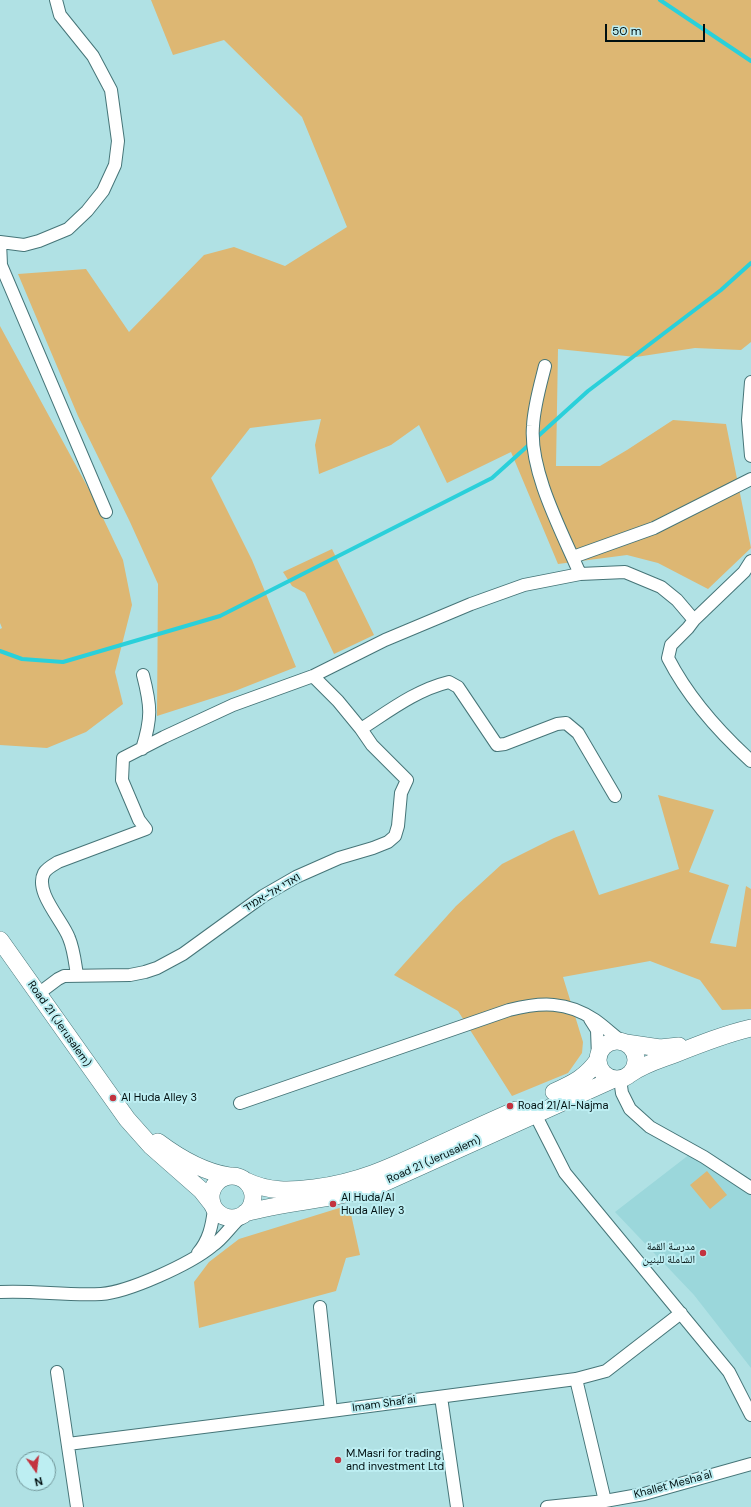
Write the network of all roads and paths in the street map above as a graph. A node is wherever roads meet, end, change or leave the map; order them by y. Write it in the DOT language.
graph roads {
  1 [pos="56,0"];
  2 [pos="0,242"];
  3 [pos="545,366"];
  4 [pos="751,382"];
  5 [pos="751,456"];
  6 [pos="751,479"];
  7 [pos="106,512"];
  8 [pos="573,557"];
  9 [pos="751,561"];
  10 [pos="580,574"];
  11 [pos="694,620"];
  12 [pos="143,675"];
  13 [pos="313,676"];
  14 [pos="361,729"];
  15 [pos="142,749"];
  16 [pos="751,761"];
  17 [pos="615,796"];
  18 [pos="0,940"];
  19 [pos="77,975"];
  20 [pos="38,994"];
  21 [pos="581,1012"];
  22 [pos="751,1028"];
  23 [pos="707,1041"];
  24 [pos="625,1043"];
  25 [pos="598,1058"];
  26 [pos="621,1077"];
  27 [pos="240,1103"];
  28 [pos="119,1108"];
  29 [pos="535,1114"];
  30 [pos="229,1176"];
  31 [pos="246,1181"];
  32 [pos="751,1188"];
  33 [pos="213,1206"];
  34 [pos="244,1215"];
  35 [pos="184,1263"];
  36 [pos="0,1292"];
  37 [pos="320,1307"];
  38 [pos="681,1313"];
  39 [pos="57,1372"];
  40 [pos="576,1378"];
  41 [pos="441,1397"];
  42 [pos="331,1411"];
  43 [pos="751,1415"];
  44 [pos="68,1444"];
  45 [pos="751,1464"];
  46 [pos="605,1500"];
  47 [pos="76,1507"];
  48 [pos="457,1507"];
  49 [pos="547,1507"];
  1 -- 2 [label="street"];
  2 -- 7 [label="street"];
  3 -- 8 [label="street"];
  4 -- 5 [label="street"];
  6 -- 8 [label="street"];
  8 -- 10 [label="street"];
  9 -- 11 [label="street"];
  10 -- 11 [label="street"];
  10 -- 13 [label="street"];
  11 -- 16 [label="street"];
  12 -- 15 [label="street"];
  13 -- 14 [label="street"];
  13 -- 15 [label="street"];
  14 -- 17 [label="street"];
  14 -- 19 [label="street, ואדי אל-אמיד"];
  15 -- 19 [label="street"];
  18 -- 20 [label="main road, Road 21 (Jerusalem)"];
  19 -- 20 [label="street, ואדי אל-אמיד"];
  20 -- 28 [label="main road, Road 21 (Jerusalem)"];
  21 -- 24 [label="street"];
  21 -- 25 [label="street"];
  21 -- 27 [label="street"];
  22 -- 23 [label="main road, Road 21 (Jerusalem)"];
  23 -- 24 [label="main road, Road 21 (Jerusalem)"];
  23 -- 26 [label="main road, Road 21 (Jerusalem)"];
  24 -- 25 [label="main road"];
  24 -- 26 [label="main road"];
  25 -- 26 [label="main road"];
  25 -- 31 [label="main road, Road 21 (Jerusalem)"];
  26 -- 29 [label="main road, Road 21 (Jerusalem)"];
  26 -- 32 [label="street"];
  28 -- 30 [label="main road, Road 21 (Jerusalem)"];
  28 -- 33 [label="main road, Road 21 (Jerusalem)"];
  29 -- 34 [label="main road, Road 21 (Jerusalem)"];
  29 -- 38 [label="street"];
  30 -- 31 [label="main road"];
  30 -- 33 [label="main road"];
  31 -- 34 [label="main road"];
  33 -- 34 [label="main road"];
  33 -- 35 [label="street"];
  34 -- 35 [label="street"];
  35 -- 36 [label="street"];
  37 -- 42 [label="street"];
  38 -- 40 [label="street, Imam Shaf'ai"];
  38 -- 43 [label="street"];
  39 -- 44 [label="street"];
  40 -- 41 [label="street, Imam Shaf'ai"];
  40 -- 46 [label="street"];
  41 -- 42 [label="street, Imam Shaf'ai"];
  41 -- 48 [label="street"];
  42 -- 44 [label="street, Imam Shaf'ai"];
  44 -- 47 [label="street"];
  45 -- 46 [label="street, Khallet Mesha'al"];
  46 -- 49 [label="street, Khallet Mesha'al"];
}
